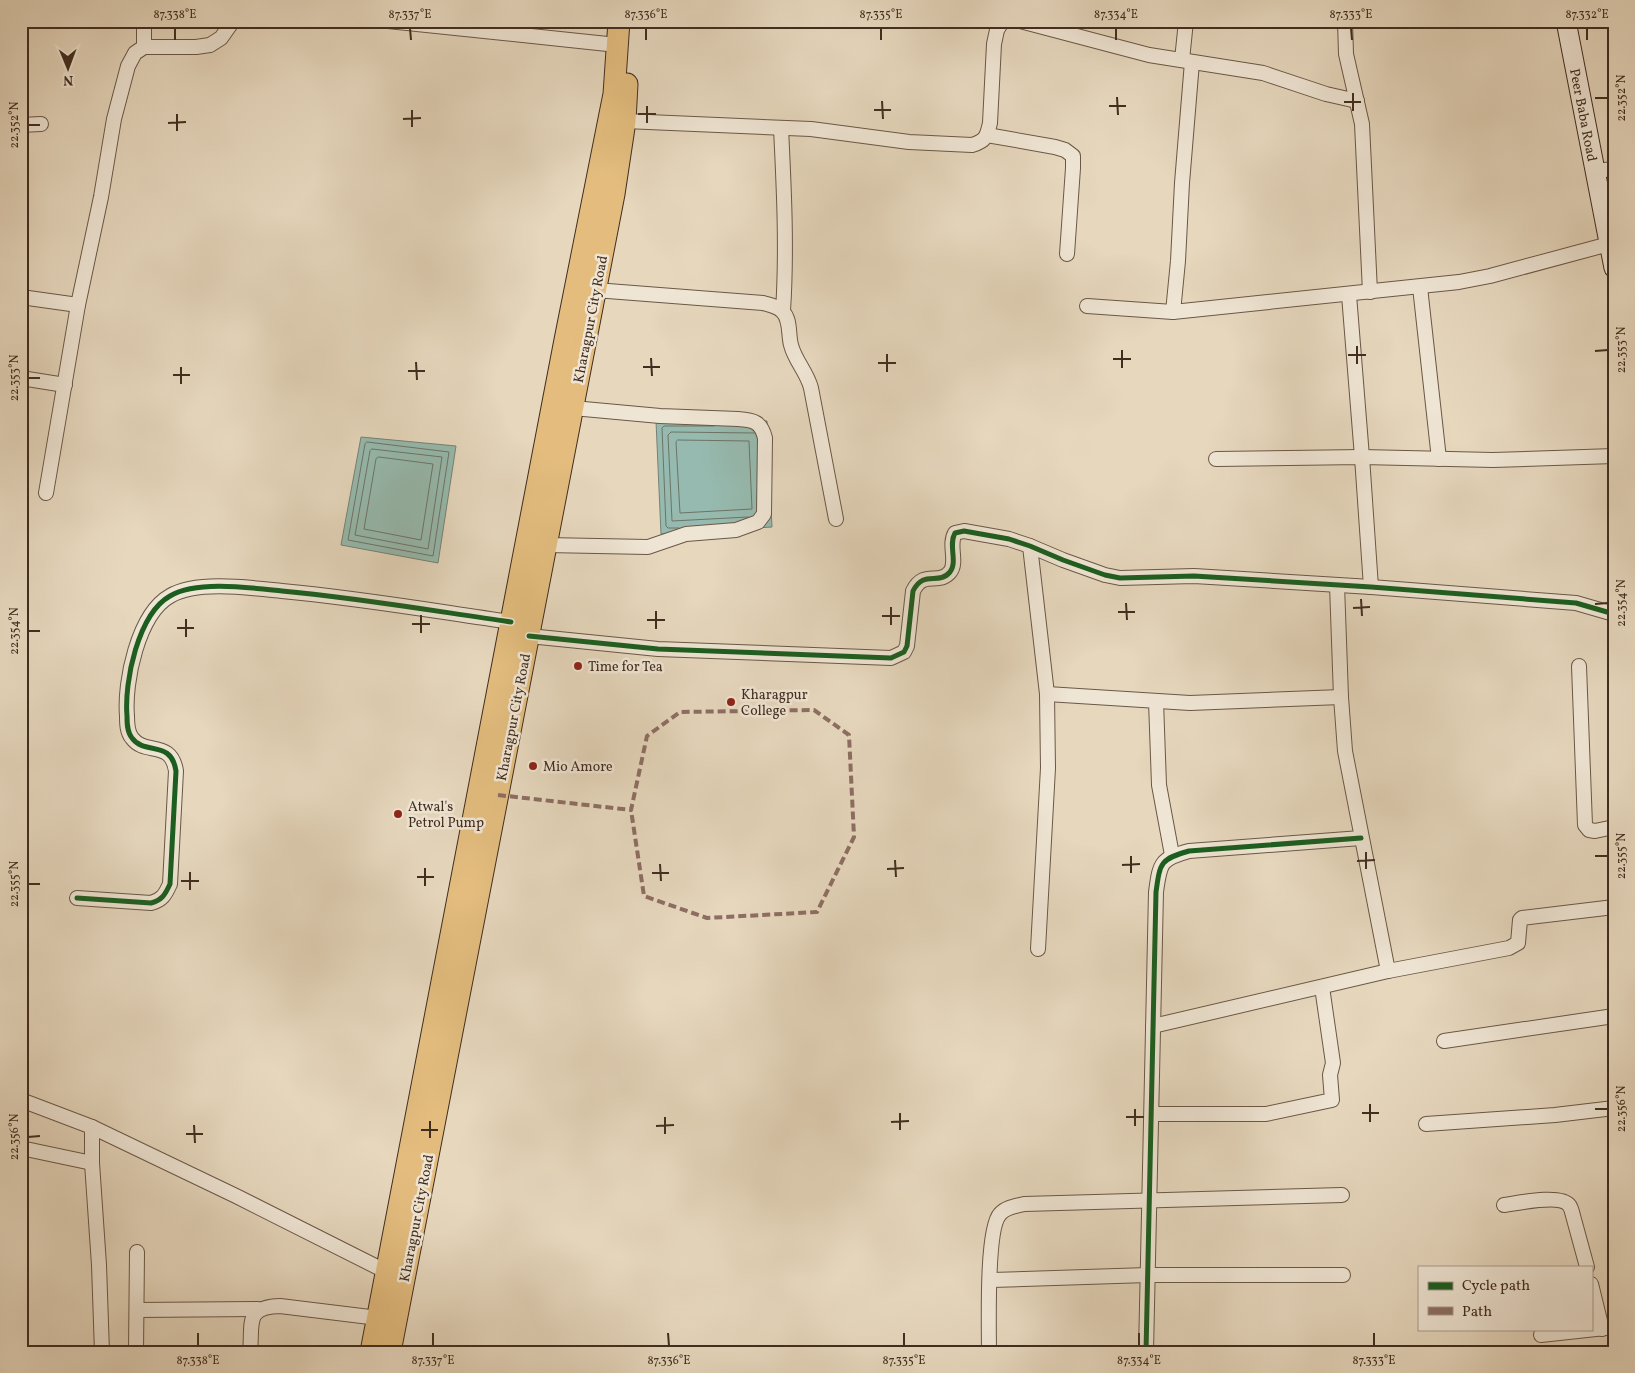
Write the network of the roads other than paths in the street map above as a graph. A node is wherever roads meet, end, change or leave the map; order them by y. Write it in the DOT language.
graph roads {
  1 [pos="146,21"];
  2 [pos="233,21"];
  3 [pos="388,21"];
  4 [pos="619,21"];
  5 [pos="630,21"];
  6 [pos="1006,21"];
  7 [pos="1020,21"];
  8 [pos="1186,21"];
  9 [pos="1345,21"];
  10 [pos="1566,21"];
  11 [pos="617,45"];
  12 [pos="144,47"];
  13 [pos="1187,61"];
  14 [pos="1357,101"];
  15 [pos="625,121"];
  16 [pos="41,124"];
  17 [pos="21,125"];
  18 [pos="781,128"];
  19 [pos="987,135"];
  20 [pos="1614,169"];
  21 [pos="1595,171"];
  22 [pos="1609,244"];
  23 [pos="1067,254"];
  24 [pos="1614,266"];
  25 [pos="1420,287"];
  26 [pos="596,290"];
  27 [pos="1370,292"];
  28 [pos="1349,295"];
  29 [pos="21,297"];
  30 [pos="78,305"];
  31 [pos="1087,306"];
  32 [pos="783,311"];
  33 [pos="1173,312"];
  34 [pos="21,378"];
  35 [pos="64,386"];
  36 [pos="573,408"];
  37 [pos="1614,456"];
  38 [pos="1362,457"];
  39 [pos="1216,459"];
  40 [pos="1439,459"];
  41 [pos="46,493"];
  42 [pos="836,519"];
  43 [pos="546,546"];
  44 [pos="1030,546"];
  45 [pos="1337,585"];
  46 [pos="1371,587"];
  47 [pos="1614,614"];
  48 [pos="511,622"];
  49 [pos="529,636"];
  50 [pos="1579,666"];
  51 [pos="1047,694"];
  52 [pos="1341,697"];
  53 [pos="1156,701"];
  54 [pos="1614,827"];
  55 [pos="1361,838"];
  56 [pos="1172,856"];
  57 [pos="77,898"];
  58 [pos="1614,907"];
  59 [pos="1038,949"];
  60 [pos="1388,971"];
  61 [pos="1322,987"];
  62 [pos="1614,1016"];
  63 [pos="1153,1026"];
  64 [pos="1444,1041"];
  65 [pos="21,1100"];
  66 [pos="1614,1108"];
  67 [pos="1152,1114"];
  68 [pos="1426,1124"];
  69 [pos="92,1127"];
  70 [pos="21,1148"];
  71 [pos="92,1163"];
  72 [pos="1342,1195"];
  73 [pos="1149,1201"];
  74 [pos="1504,1205"];
  75 [pos="137,1252"];
  76 [pos="1587,1266"];
  77 [pos="386,1272"];
  78 [pos="1343,1274"];
  79 [pos="1148,1275"];
  80 [pos="990,1280"];
  81 [pos="1592,1287"];
  82 [pos="258,1309"];
  83 [pos="137,1310"];
  84 [pos="378,1318"];
  85 [pos="1608,1328"];
  86 [pos="1589,1330"];
  87 [pos="1592,1330"];
  88 [pos="1542,1335"];
  89 [pos="102,1352"];
  90 [pos="136,1352"];
  91 [pos="250,1352"];
  92 [pos="371,1352"];
  93 [pos="390,1352"];
  94 [pos="989,1352"];
  95 [pos="1146,1352"];
  1 -- 12 [label="street"];
  2 -- 12 [label="street"];
  3 -- 11 [label="street"];
  4 -- 11 [label="main road"];
  5 -- 15 [label="main road, Kharagpur City Road"];
  6 -- 19 [label="street"];
  7 -- 13 [label="street"];
  8 -- 13 [label="street"];
  9 -- 14 [label="street"];
  10 -- 21 [label="main road, Peer Baba Road"];
  11 -- 48 [label="main road"];
  12 -- 30 [label="street"];
  13 -- 14 [label="street"];
  13 -- 33 [label="street"];
  14 -- 27 [label="street"];
  15 -- 18 [label="street"];
  15 -- 26 [label="main road, Kharagpur City Road"];
  16 -- 17 [label="street"];
  18 -- 19 [label="street"];
  18 -- 32 [label="street"];
  19 -- 23 [label="street"];
  20 -- 21 [label="street"];
  21 -- 22 [label="main road, Peer Baba Road"];
  22 -- 24 [label="main road, Peer Baba Road"];
  22 -- 25 [label="street"];
  25 -- 27 [label="street"];
  25 -- 40 [label="street"];
  26 -- 32 [label="street"];
  26 -- 36 [label="main road, Kharagpur City Road"];
  27 -- 28 [label="street"];
  28 -- 33 [label="street"];
  28 -- 38 [label="street"];
  29 -- 30 [label="street"];
  30 -- 35 [label="street"];
  31 -- 33 [label="street"];
  32 -- 42 [label="street"];
  34 -- 35 [label="street"];
  35 -- 41 [label="street"];
  36 -- 43 [label="main road, Kharagpur City Road"];
  36 -- 43 [label="street"];
  37 -- 40 [label="street"];
  38 -- 39 [label="street"];
  38 -- 40 [label="street"];
  38 -- 46 [label="street"];
  43 -- 49 [label="main road, Kharagpur City Road"];
  44 -- 45 [label="street"];
  44 -- 49 [label="street"];
  44 -- 51 [label="street"];
  45 -- 46 [label="street"];
  45 -- 52 [label="street"];
  46 -- 47 [label="street"];
  48 -- 57 [label="street"];
  48 -- 77 [label="main road"];
  49 -- 93 [label="main road, Kharagpur City Road"];
  50 -- 54 [label="street"];
  51 -- 53 [label="street"];
  51 -- 59 [label="street"];
  52 -- 53 [label="street"];
  52 -- 55 [label="street"];
  53 -- 56 [label="street"];
  55 -- 56 [label="street"];
  55 -- 60 [label="street"];
  56 -- 63 [label="street"];
  58 -- 60 [label="street"];
  60 -- 61 [label="street"];
  61 -- 63 [label="street"];
  61 -- 67 [label="street"];
  62 -- 64 [label="street"];
  63 -- 67 [label="street"];
  65 -- 69 [label="street"];
  66 -- 68 [label="street"];
  67 -- 73 [label="street"];
  69 -- 71 [label="street"];
  69 -- 77 [label="street"];
  70 -- 71 [label="street"];
  71 -- 89 [label="street"];
  72 -- 73 [label="street"];
  73 -- 79 [label="street"];
  73 -- 80 [label="street"];
  74 -- 76 [label="street"];
  75 -- 83 [label="street"];
  77 -- 84 [label="main road"];
  78 -- 79 [label="street"];
  79 -- 80 [label="street"];
  79 -- 95 [label="street"];
  80 -- 94 [label="street"];
  81 -- 85 [label="street"];
  82 -- 83 [label="street"];
  82 -- 84 [label="street"];
  82 -- 91 [label="street"];
  83 -- 90 [label="street"];
  84 -- 92 [label="main road"];
  85 -- 87 [label="street"];
  86 -- 88 [label="street"];
}
